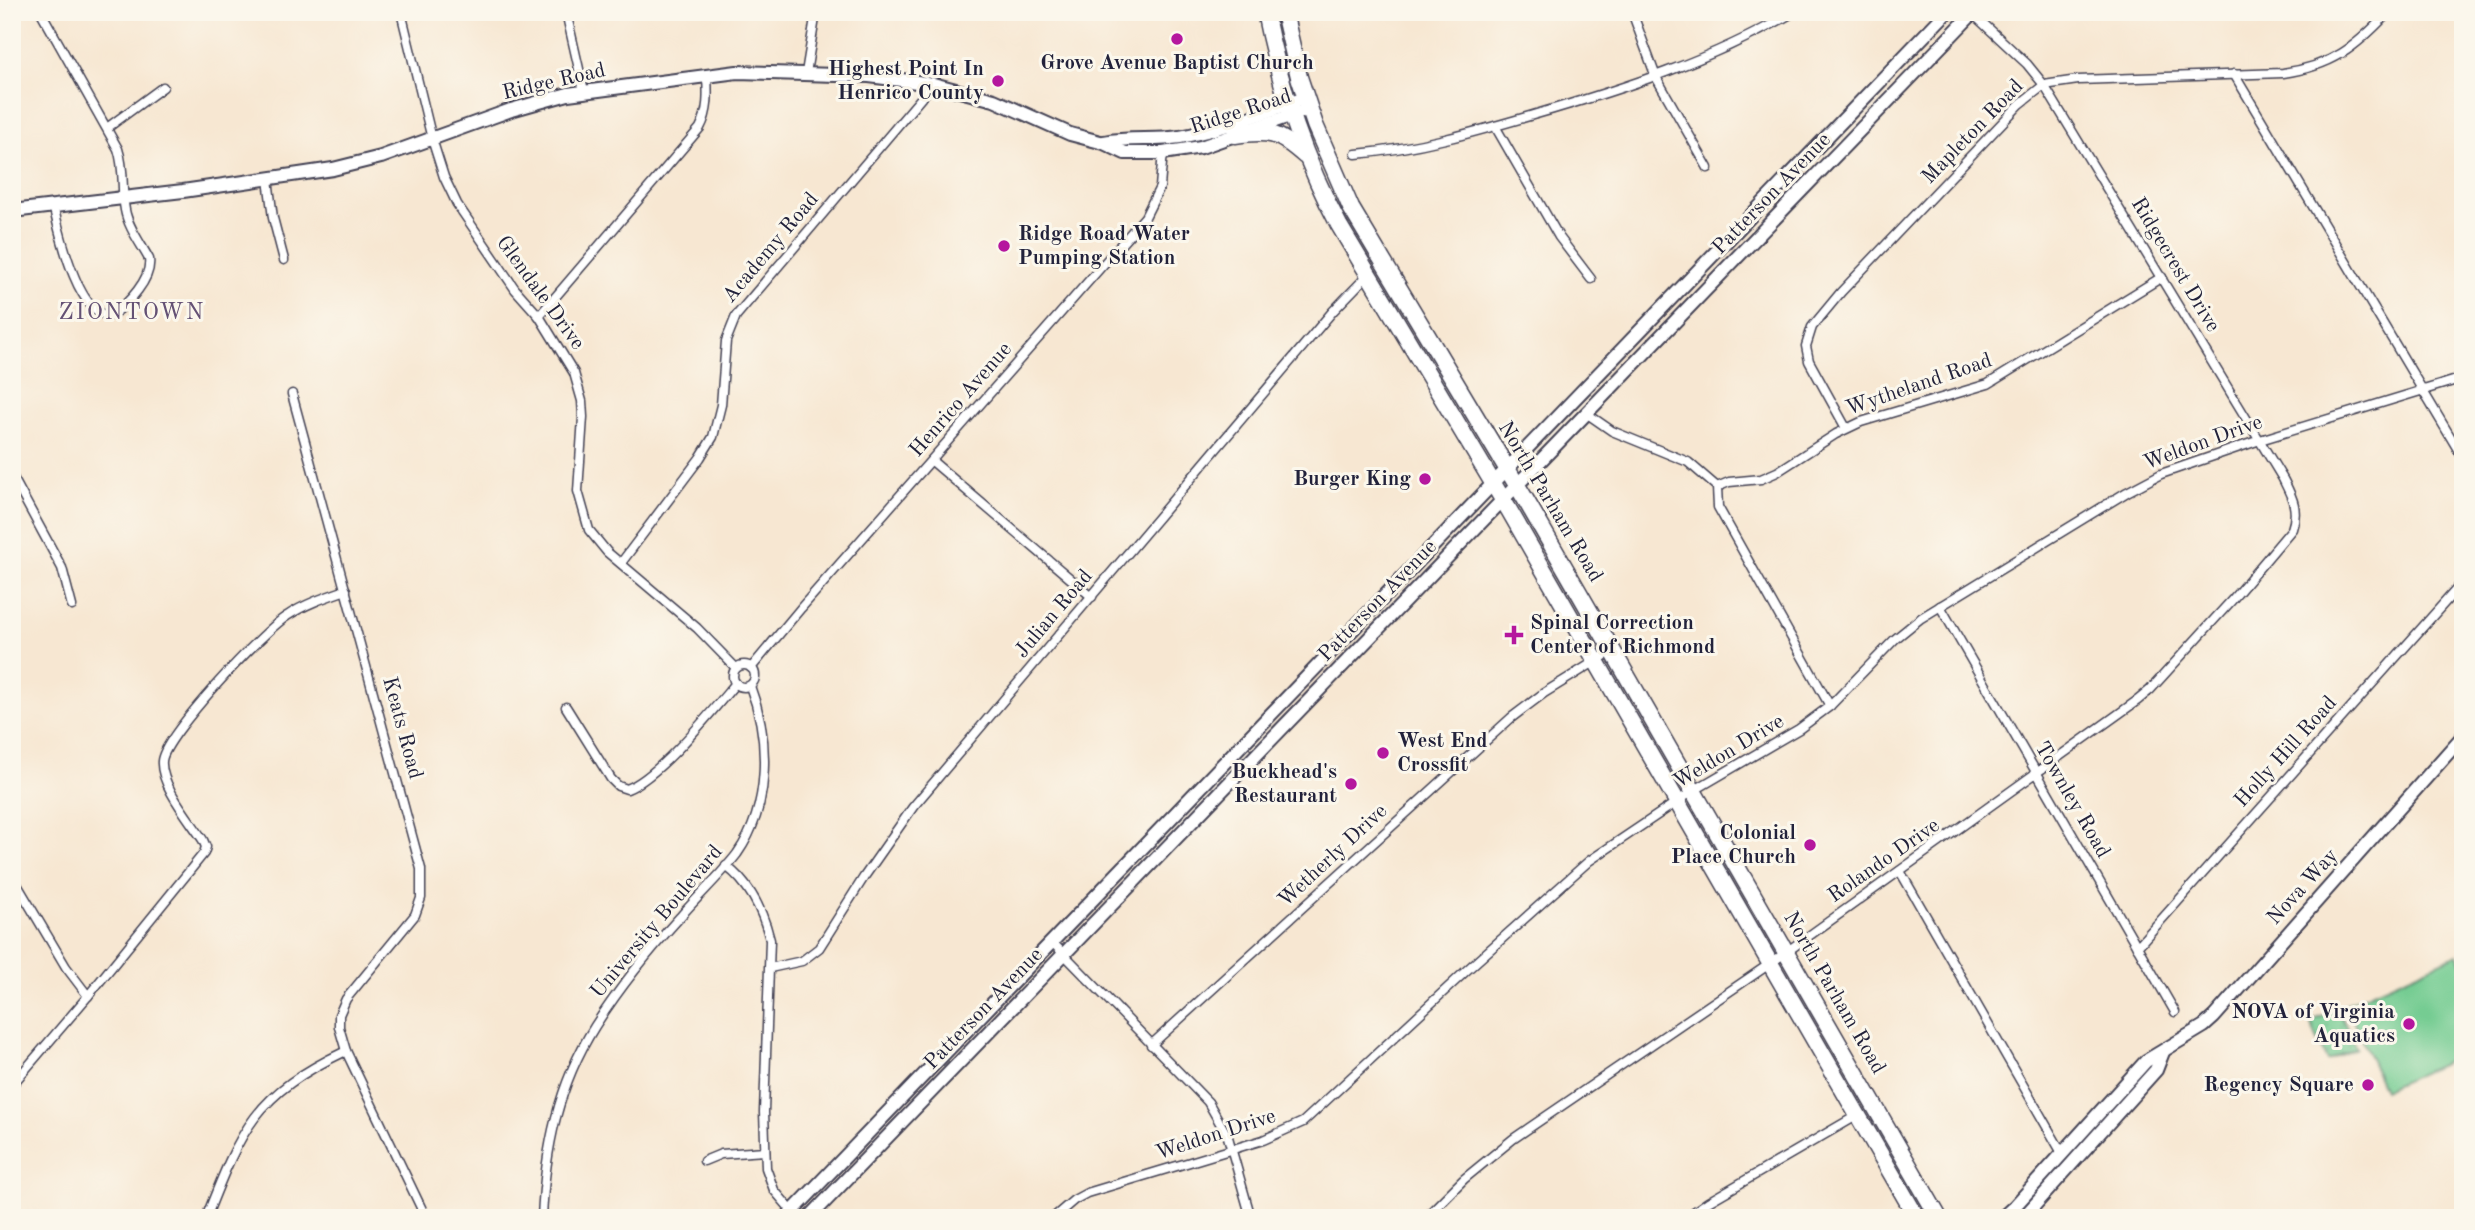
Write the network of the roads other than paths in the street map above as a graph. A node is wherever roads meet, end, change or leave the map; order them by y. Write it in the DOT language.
graph roads {
  1 [pos="41,12"];
  2 [pos="401,12"];
  3 [pos="566,12"];
  4 [pos="816,12"];
  5 [pos="1265,12"];
  6 [pos="1284,12"];
  7 [pos="1632,12"];
  8 [pos="1794,12"];
  9 [pos="1947,12"];
  10 [pos="2389,12"];
  11 [pos="1973,13"];
  12 [pos="806,73"];
  13 [pos="2235,74"];
  14 [pos="707,75"];
  15 [pos="1656,77"];
  16 [pos="933,84"];
  17 [pos="2045,85"];
  18 [pos="163,87"];
  19 [pos="584,92"];
  20 [pos="1307,104"];
  21 [pos="1289,110"];
  22 [pos="1495,126"];
  23 [pos="107,128"];
  24 [pos="1235,135"];
  25 [pos="432,139"];
  26 [pos="1163,139"];
  27 [pos="1104,143"];
  28 [pos="1163,153"];
  29 [pos="1356,154"];
  30 [pos="1307,157"];
  31 [pos="1708,168"];
  32 [pos="268,179"];
  33 [pos="124,197"];
  34 [pos="53,205"];
  35 [pos="12,211"];
  36 [pos="1339,225"];
  37 [pos="1378,255"];
  38 [pos="285,260"];
  39 [pos="1368,275"];
  40 [pos="2162,277"];
  41 [pos="1591,279"];
  42 [pos="539,316"];
  43 [pos="2463,379"];
  44 [pos="2423,391"];
  45 [pos="292,394"];
  46 [pos="1586,413"];
  47 [pos="1846,428"];
  48 [pos="2260,440"];
  49 [pos="2463,458"];
  50 [pos="932,461"];
  51 [pos="1507,469"];
  52 [pos="12,476"];
  53 [pos="1493,483"];
  54 [pos="1517,485"];
  55 [pos="1717,487"];
  56 [pos="1503,499"];
  57 [pos="2270,555"];
  58 [pos="621,563"];
  59 [pos="2463,582"];
  60 [pos="346,590"];
  61 [pos="1093,597"];
  62 [pos="72,606"];
  63 [pos="1940,606"];
  64 [pos="1612,651"];
  65 [pos="1596,661"];
  66 [pos="736,668"];
  67 [pos="751,668"];
  68 [pos="736,683"];
  69 [pos="750,686"];
  70 [pos="566,706"];
  71 [pos="1830,706"];
  72 [pos="2463,736"];
  73 [pos="2037,774"];
  74 [pos="1693,792"];
  75 [pos="1678,803"];
  76 [pos="726,866"];
  77 [pos="1900,871"];
  78 [pos="12,876"];
  79 [pos="1052,942"];
  80 [pos="2137,947"];
  81 [pos="1786,952"];
  82 [pos="1063,954"];
  83 [pos="1771,963"];
  84 [pos="770,968"];
  85 [pos="88,996"];
  86 [pos="2175,1012"];
  87 [pos="1151,1045"];
  88 [pos="346,1051"];
  89 [pos="2163,1052"];
  90 [pos="12,1085"];
  91 [pos="1858,1115"];
  92 [pos="1232,1150"];
  93 [pos="765,1151"];
  94 [pos="2062,1153"];
  95 [pos="704,1161"];
  96 [pos="792,1216"];
  97 [pos="206,1218"];
  98 [pos="426,1218"];
  99 [pos="542,1218"];
  100 [pos="810,1218"];
  101 [pos="1053,1218"];
  102 [pos="1251,1218"];
  103 [pos="1425,1218"];
  104 [pos="1685,1218"];
  105 [pos="1917,1218"];
  106 [pos="1939,1218"];
  107 [pos="2002,1218"];
  108 [pos="2023,1218"];
  1 -- 23 [label="street"];
  2 -- 25 [label="street, Glendale Drive"];
  3 -- 19 [label="street"];
  4 -- 12 [label="street"];
  5 -- 21 [label="highway, North Parham Road"];
  6 -- 20 [label="highway, North Parham Road"];
  7 -- 15 [label="street"];
  8 -- 15 [label="street"];
  9 -- 51 [label="main road, Patterson Avenue"];
  10 -- 13 [label="street, Mapleton Road"];
  11 -- 17 [label="street, Ridgecrest Drive"];
  11 -- 46 [label="main road, Patterson Avenue"];
  12 -- 14 [label="main road, Ridge Road"];
  12 -- 16 [label="main road, Ridge Road"];
  13 -- 17 [label="street, Mapleton Road"];
  13 -- 44 [label="street"];
  14 -- 19 [label="main road, Ridge Road"];
  14 -- 42 [label="street"];
  15 -- 22 [label="street"];
  15 -- 31 [label="street"];
  16 -- 27 [label="main road, Ridge Road"];
  16 -- 58 [label="street, Academy Road"];
  17 -- 40 [label="street, Ridgecrest Drive"];
  17 -- 47 [label="street, Mapleton Road"];
  18 -- 23 [label="street"];
  19 -- 25 [label="main road, Ridge Road"];
  20 -- 21 [label="main road, Ridge Road"];
  20 -- 37 [label="highway, North Parham Road"];
  21 -- 24 [label="main road, Ridge Road"];
  21 -- 26 [label="main road, Ridge Road"];
  21 -- 30 [label="highway, North Parham Road"];
  22 -- 29 [label="street"];
  22 -- 41 [label="street"];
  23 -- 33 [label="street"];
  24 -- 28 [label="main road, Ridge Road"];
  24 -- 30 [label="highway"];
  25 -- 32 [label="main road, Ridge Road"];
  25 -- 42 [label="street, Glendale Drive"];
  26 -- 27 [label="main road, Ridge Road"];
  26 -- 28 [label="street, Henrico Avenue"];
  27 -- 28 [label="main road, Ridge Road"];
  28 -- 50 [label="street, Henrico Avenue"];
  30 -- 36 [label="highway, North Parham Road"];
  32 -- 33 [label="main road, Ridge Road"];
  32 -- 38 [label="street"];
  33 -- 34 [label="main road, Ridge Road"];
  33 -- 34 [label="street"];
  34 -- 35 [label="main road, Ridge Road"];
  36 -- 37 [label="highway"];
  36 -- 39 [label="highway, North Parham Road"];
  37 -- 51 [label="highway, North Parham Road"];
  39 -- 53 [label="highway, North Parham Road"];
  39 -- 61 [label="street, Julian Road"];
  40 -- 47 [label="street, Wytheland Road"];
  40 -- 48 [label="street, Ridgecrest Drive"];
  42 -- 58 [label="street, Glendale Drive"];
  43 -- 44 [label="street, Weldon Drive"];
  44 -- 48 [label="street, Weldon Drive"];
  44 -- 49 [label="street"];
  45 -- 60 [label="street, Keats Road"];
  46 -- 54 [label="main road, Patterson Avenue"];
  46 -- 55 [label="street"];
  47 -- 55 [label="street, Wytheland Road"];
  48 -- 57 [label="street, Ridgecrest Drive"];
  48 -- 63 [label="street, Weldon Drive"];
  50 -- 61 [label="street"];
  50 -- 67 [label="street, Henrico Avenue"];
  51 -- 53 [label="main road, Patterson Avenue"];
  51 -- 54 [label="highway, North Parham Road"];
  52 -- 62 [label="street"];
  53 -- 56 [label="highway, North Parham Road"];
  53 -- 79 [label="main road, Patterson Avenue"];
  54 -- 56 [label="main road, Patterson Avenue"];
  54 -- 64 [label="highway, North Parham Road"];
  55 -- 71 [label="street"];
  56 -- 65 [label="highway, North Parham Road"];
  56 -- 82 [label="main road, Patterson Avenue"];
  57 -- 73 [label="street, Rolando Drive"];
  58 -- 66 [label="street, Glendale Drive"];
  59 -- 80 [label="street, Holly Hill Road"];
  60 -- 85 [label="street"];
  60 -- 88 [label="street, Keats Road"];
  61 -- 84 [label="street, Julian Road"];
  63 -- 71 [label="street, Weldon Drive"];
  63 -- 73 [label="street, Townley Road"];
  64 -- 65 [label="street, Wetherly Drive"];
  64 -- 74 [label="highway, North Parham Road"];
  65 -- 75 [label="highway, North Parham Road"];
  65 -- 87 [label="street, Wetherly Drive"];
  66 -- 67 [label="street"];
  66 -- 68 [label="street"];
  67 -- 69 [label="street"];
  68 -- 69 [label="street"];
  68 -- 70 [label="street"];
  69 -- 76 [label="street, University Boulevard"];
  71 -- 74 [label="street, Weldon Drive"];
  72 -- 89 [label="main road, Nova Way"];
  73 -- 77 [label="street, Rolando Drive"];
  73 -- 80 [label="street, Townley Road"];
  74 -- 75 [label="street, Weldon Drive"];
  74 -- 81 [label="highway, North Parham Road"];
  75 -- 83 [label="highway, North Parham Road"];
  75 -- 92 [label="street, Weldon Drive"];
  76 -- 84 [label="street"];
  76 -- 99 [label="street, University Boulevard"];
  77 -- 81 [label="street, Rolando Drive"];
  77 -- 94 [label="street"];
  78 -- 85 [label="street"];
  79 -- 82 [label="street"];
  79 -- 96 [label="main road, Patterson Avenue"];
  80 -- 86 [label="street, Townley Road"];
  81 -- 83 [label="street, Rolando Drive"];
  81 -- 106 [label="highway, North Parham Road"];
  82 -- 87 [label="street"];
  82 -- 100 [label="main road, Patterson Avenue"];
  83 -- 91 [label="highway, North Parham Road"];
  83 -- 103 [label="street, Rolando Drive"];
  84 -- 93 [label="street"];
  85 -- 90 [label="street"];
  87 -- 92 [label="street"];
  88 -- 97 [label="street"];
  88 -- 98 [label="street, Keats Road"];
  89 -- 94 [label="main road"];
  89 -- 108 [label="main road"];
  91 -- 104 [label="street"];
  91 -- 105 [label="highway, North Parham Road"];
  92 -- 101 [label="street, Weldon Drive"];
  92 -- 102 [label="street"];
  93 -- 95 [label="street"];
  93 -- 96 [label="street"];
  94 -- 107 [label="main road"];
}
